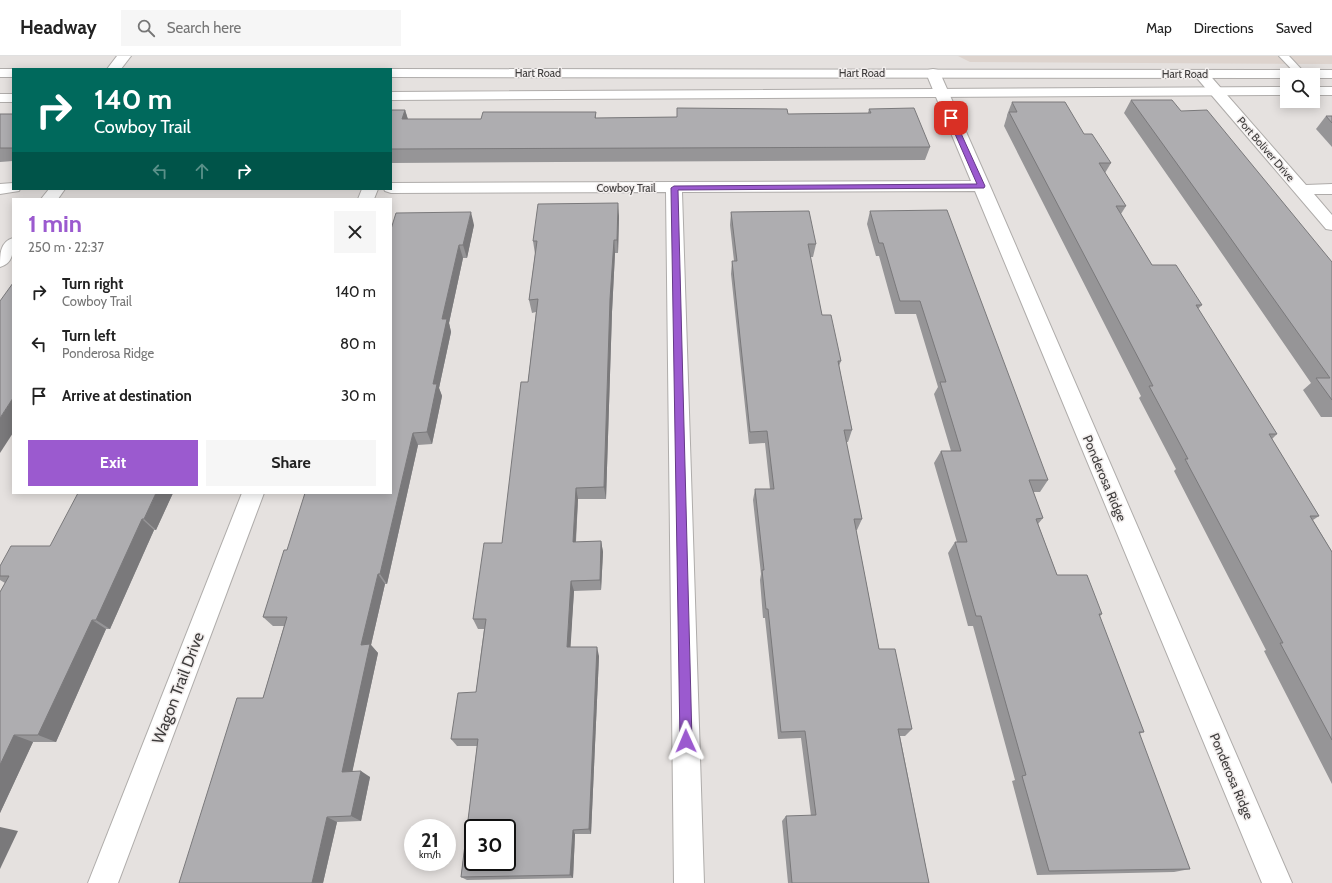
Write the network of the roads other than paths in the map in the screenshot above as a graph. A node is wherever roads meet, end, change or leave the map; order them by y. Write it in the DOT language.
graph roads {
  1 [pos="124,56"];
  2 [pos="1284,56"];
  3 [pos="115,68"];
  4 [pos="1295,68"];
  5 [pos="12,73"];
  6 [pos="392,73"];
  7 [pos="0,74"];
  8 [pos="1201,74"];
  9 [pos="1280,74"];
  10 [pos="1320,74"];
  11 [pos="1332,74"];
  12 [pos="934,76"];
  13 [pos="1215,91"];
  14 [pos="1280,91"];
  15 [pos="1320,91"];
  16 [pos="1332,91"];
  17 [pos="392,96"];
  18 [pos="0,98"];
  19 [pos="12,98"];
  20 [pos="982,186"];
  21 [pos="12,188"];
  22 [pos="392,188"];
  23 [pos="674,188"];
  24 [pos="0,189"];
  25 [pos="1332,189"];
  26 [pos="56,190"];
  27 [pos="1302,190"];
  28 [pos="50,198"];
  29 [pos="1332,225"];
  30 [pos="12,245"];
  31 [pos="0,261"];
  32 [pos="253,494"];
  33 [pos="103,883"];
  34 [pos="689,883"];
  35 [pos="1277,883"];
  1 -- 3 [label="street"];
  2 -- 4 [label="lane"];
  5 -- 7 [label="street"];
  6 -- 12 [label="street, Hart Road"];
  8 -- 9 [label="street, Hart Road"];
  8 -- 12 [label="street, Hart Road"];
  8 -- 13 [label="street, Port Boliver Drive"];
  10 -- 11 [label="street, Hart Road"];
  12 -- 13 [label="street, Hart Road"];
  12 -- 17 [label="street, Hart Road"];
  12 -- 20 [label="street, Ponderosa Ridge"];
  13 -- 14 [label="street, Hart Road"];
  13 -- 27 [label="street, Port Boliver Drive"];
  15 -- 16 [label="street"];
  18 -- 19 [label="street"];
  20 -- 23 [label="street, Cowboy Trail"];
  20 -- 35 [label="street, Ponderosa Ridge"];
  21 -- 24 [label="street"];
  22 -- 23 [label="street, Cowboy Trail"];
  23 -- 34 [label="street"];
  25 -- 27 [label="street"];
  26 -- 28 [label="street"];
  27 -- 29 [label="street, Port Boliver Drive"];
  30 -- 31 [label="street"];
  32 -- 33 [label="street, Wagon Trail Drive"];
}
